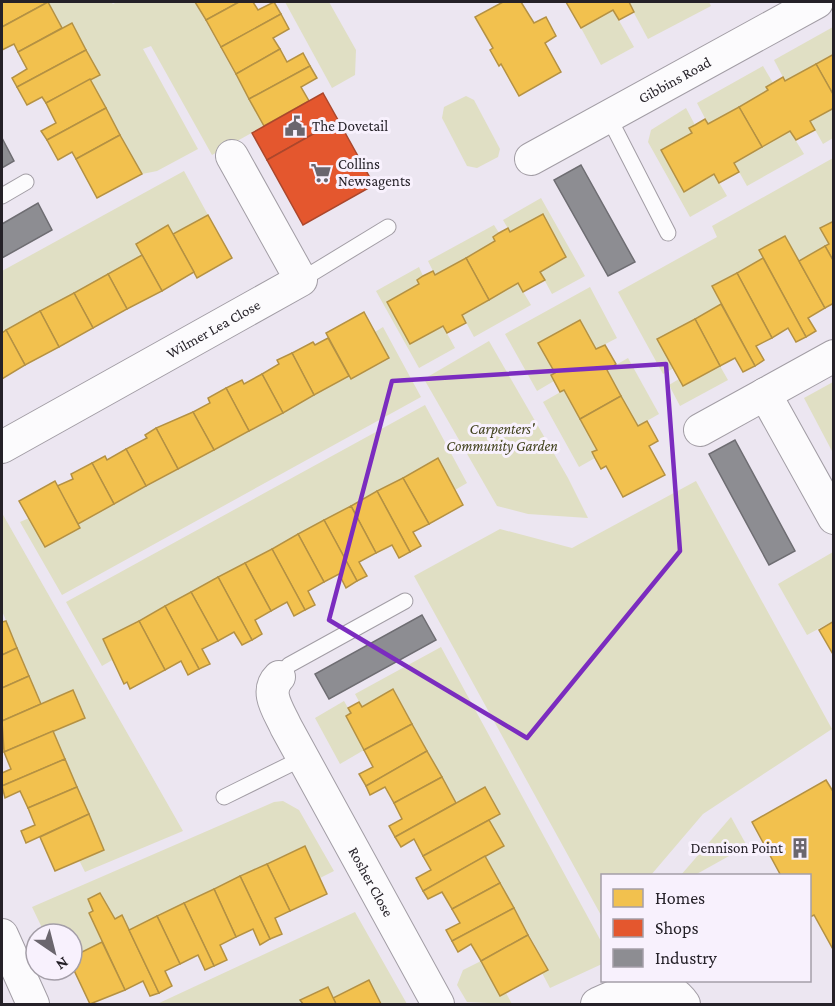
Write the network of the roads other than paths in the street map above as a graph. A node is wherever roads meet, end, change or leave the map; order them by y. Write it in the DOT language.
graph roads {
  1 [pos="817,2"];
  2 [pos="608,116"];
  3 [pos="232,156"];
  4 [pos="531,159"];
  5 [pos="26,182"];
  6 [pos="2,196"];
  7 [pos="388,227"];
  8 [pos="668,233"];
  9 [pos="301,279"];
  10 [pos="834,356"];
  11 [pos="765,394"];
  12 [pos="700,430"];
  13 [pos="2,447"];
  14 [pos="834,518"];
  15 [pos="405,601"];
  16 [pos="279,677"];
  17 [pos="303,758"];
  18 [pos="224,797"];
  19 [pos="2,935"];
  20 [pos="684,1003"];
  21 [pos="33,1005"];
  22 [pos="438,1005"];
  23 [pos="597,1005"];
  1 -- 2 [label="street, Gibbins Road"];
  2 -- 4 [label="street, Gibbins Road"];
  2 -- 8 [label="lane"];
  3 -- 9 [label="street"];
  5 -- 6 [label="lane"];
  7 -- 9 [label="lane"];
  9 -- 13 [label="street, Wilmer Lea Close"];
  10 -- 11 [label="street"];
  11 -- 12 [label="street"];
  11 -- 14 [label="street"];
  15 -- 16 [label="lane, Rosher Close"];
  16 -- 17 [label="street, Rosher Close"];
  17 -- 18 [label="lane"];
  17 -- 22 [label="street, Rosher Close"];
  19 -- 21 [label="street"];
  20 -- 23 [label="street"];
}
